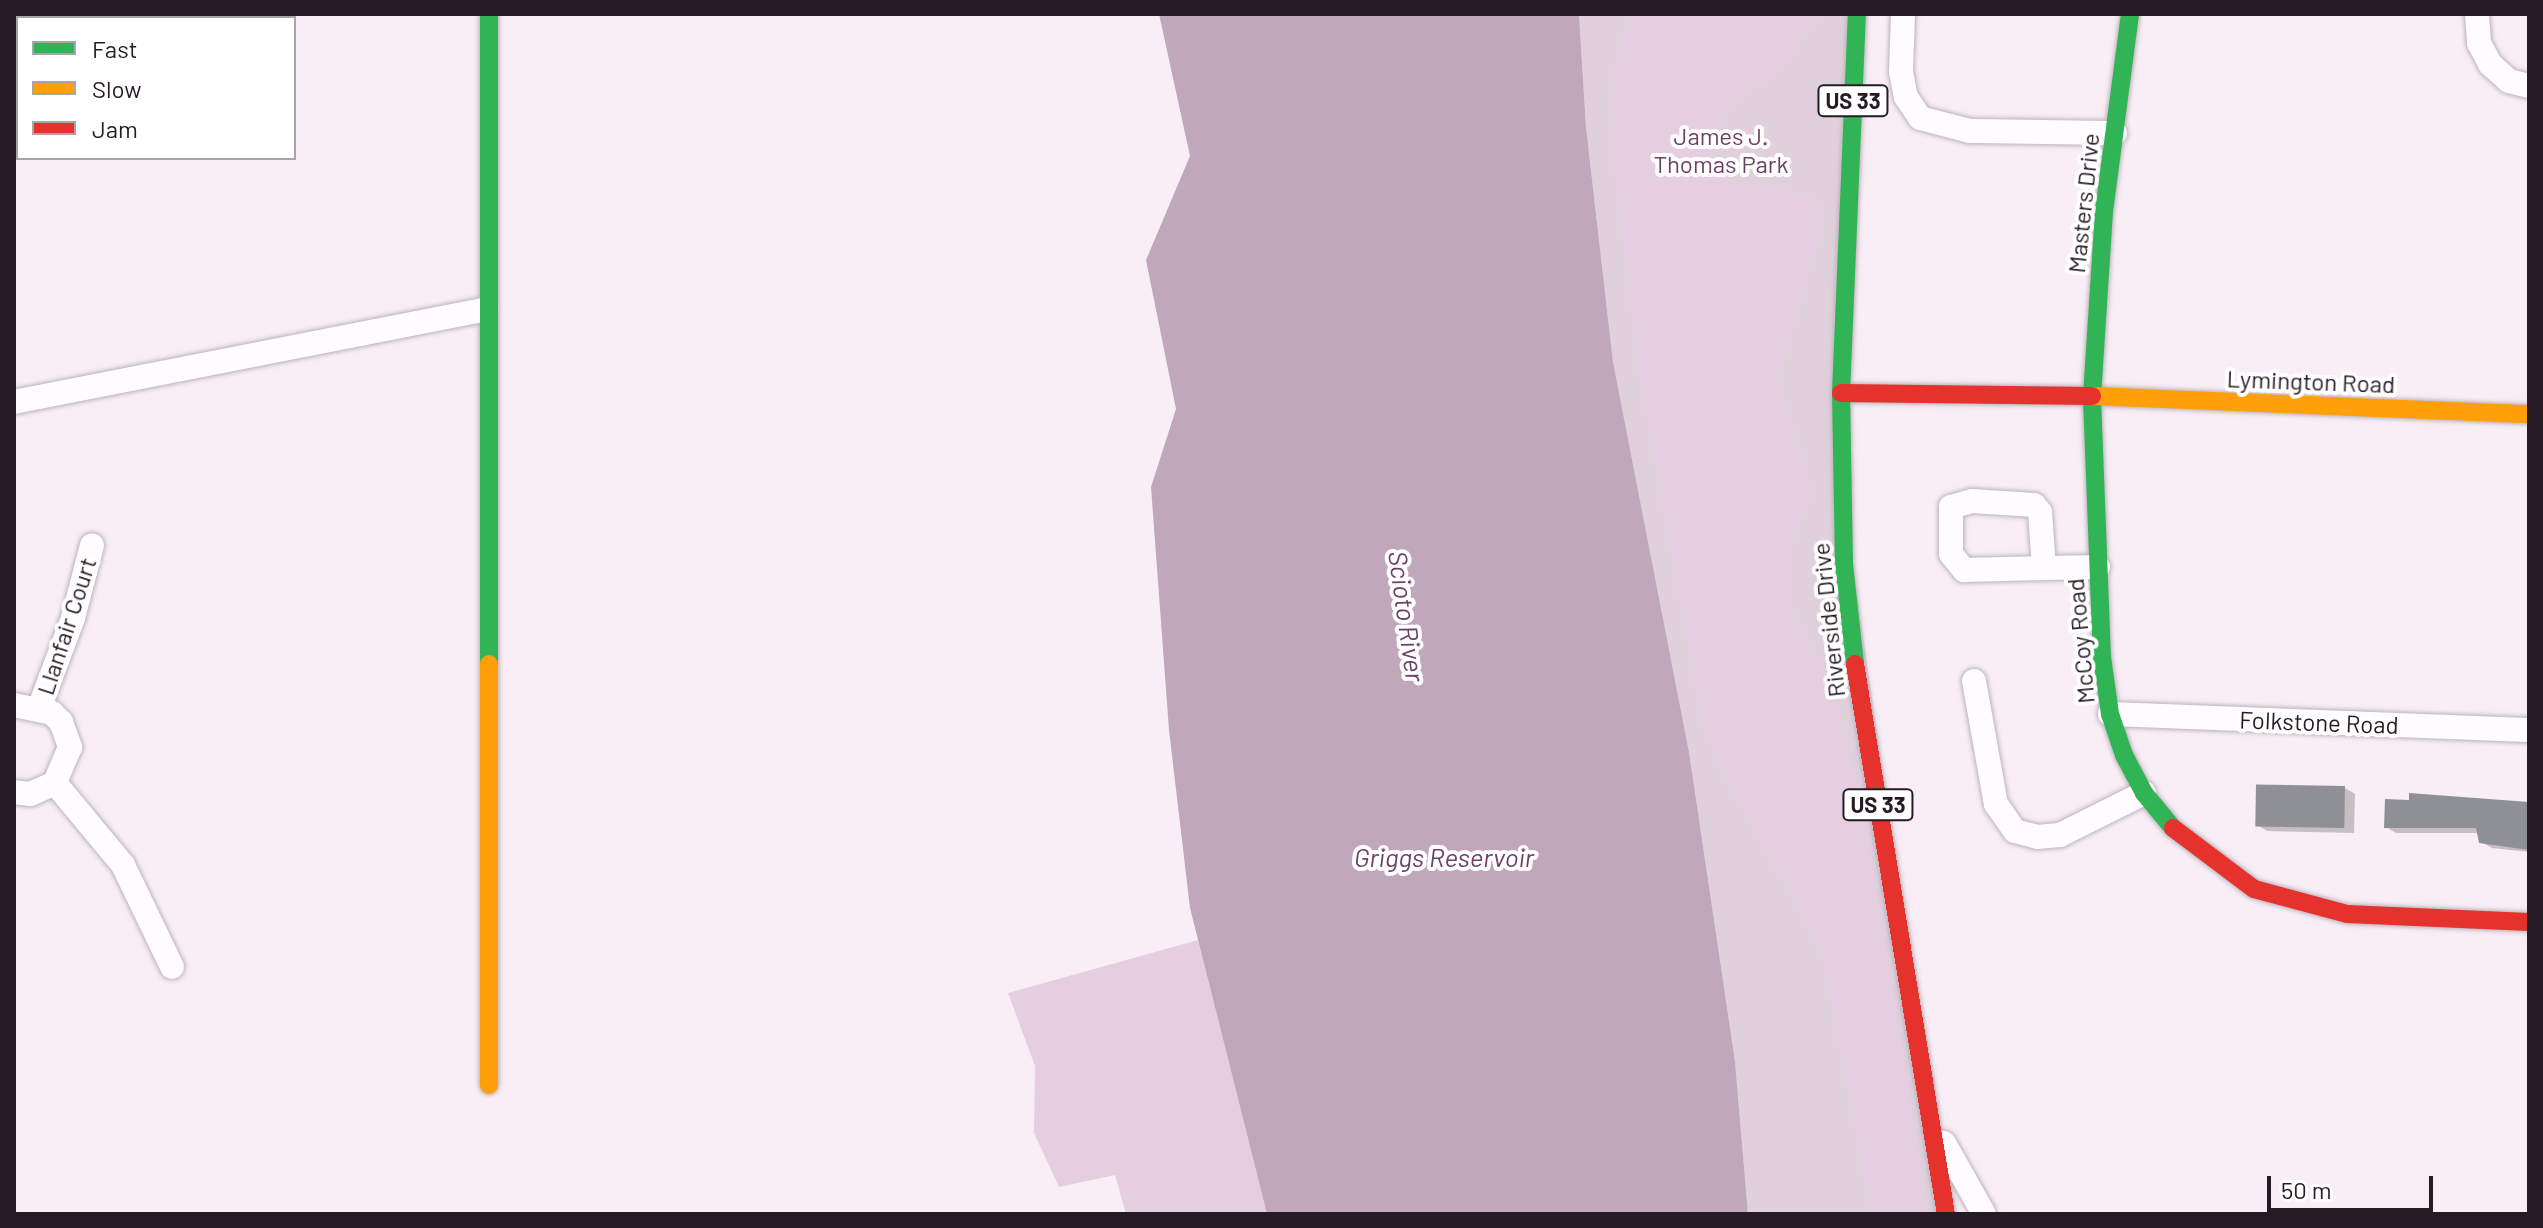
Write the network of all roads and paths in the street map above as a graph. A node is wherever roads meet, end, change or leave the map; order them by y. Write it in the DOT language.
graph roads {
  1 [pos="489,14"];
  2 [pos="1857,14"];
  3 [pos="1903,14"];
  4 [pos="2130,14"];
  5 [pos="2477,14"];
  6 [pos="2529,86"];
  7 [pos="2115,133"];
  8 [pos="486,309"];
  9 [pos="1841,393"];
  10 [pos="2092,398"];
  11 [pos="14,402"];
  12 [pos="2529,414"];
  13 [pos="92,545"];
  14 [pos="2098,567"];
  15 [pos="2044,568"];
  16 [pos="1974,681"];
  17 [pos="14,705"];
  18 [pos="40,706"];
  19 [pos="2110,714"];
  20 [pos="2529,730"];
  21 [pos="55,783"];
  22 [pos="14,792"];
  23 [pos="2144,793"];
  24 [pos="2529,922"];
  25 [pos="172,967"];
  26 [pos="489,1085"];
  27 [pos="1930,1118"];
  28 [pos="1946,1214"];
  29 [pos="1984,1214"];
  1 -- 8 [label="main road"];
  2 -- 9 [label="main road, Riverside Drive / US 33"];
  3 -- 7 [label="street"];
  4 -- 7 [label="main road, Masters Drive"];
  5 -- 6 [label="street"];
  7 -- 10 [label="main road, Masters Drive"];
  8 -- 11 [label="street"];
  8 -- 26 [label="main road"];
  9 -- 10 [label="main road"];
  9 -- 27 [label="main road, Riverside Drive / US 33"];
  10 -- 12 [label="main road, Lymington Road"];
  10 -- 14 [label="main road, McCoy Road"];
  13 -- 18 [label="street, Llanfair Court"];
  14 -- 15 [label="street"];
  14 -- 19 [label="main road, McCoy Road"];
  16 -- 23 [label="street"];
  17 -- 18 [label="street"];
  18 -- 21 [label="street"];
  19 -- 20 [label="street, Folkstone Road"];
  19 -- 23 [label="main road, McCoy Road"];
  21 -- 22 [label="street"];
  21 -- 25 [label="street"];
  23 -- 24 [label="main road, McCoy Road"];
  27 -- 28 [label="main road, Riverside Drive / US 33"];
  27 -- 29 [label="street"];
}
